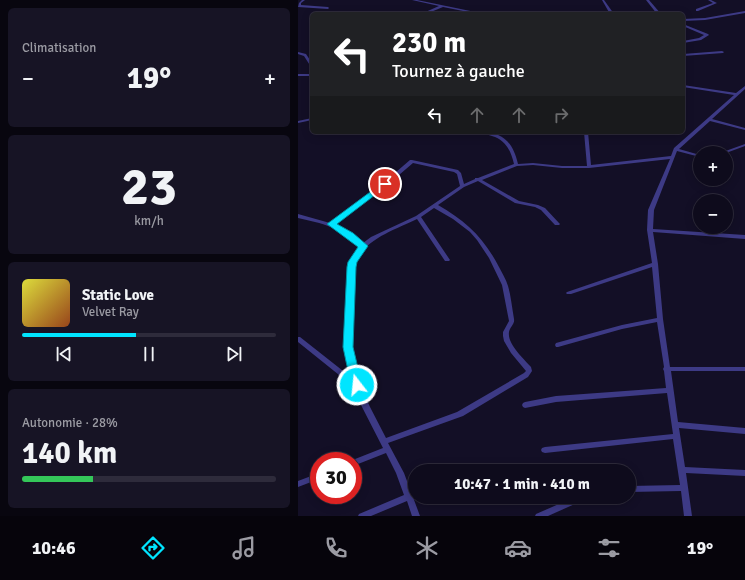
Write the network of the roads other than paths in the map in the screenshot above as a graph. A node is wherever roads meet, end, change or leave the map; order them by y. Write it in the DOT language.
graph roads {
  1 [pos="304,0"];
  2 [pos="413,0"];
  3 [pos="430,0"];
  4 [pos="603,0"];
  5 [pos="647,0"];
  6 [pos="709,0"];
  7 [pos="424,2"];
  8 [pos="443,6"];
  9 [pos="328,8"];
  10 [pos="697,10"];
  11 [pos="428,12"];
  12 [pos="473,12"];
  13 [pos="611,12"];
  14 [pos="657,12"];
  15 [pos="745,12"];
  16 [pos="685,20"];
  17 [pos="685,26"];
  18 [pos="685,37"];
  19 [pos="691,40"];
  20 [pos="685,42"];
  21 [pos="722,52"];
  22 [pos="298,53"];
  23 [pos="685,55"];
  24 [pos="306,58"];
  25 [pos="310,58"];
  26 [pos="310,63"];
  27 [pos="298,74"];
  28 [pos="310,75"];
  29 [pos="685,86"];
  30 [pos="745,87"];
  31 [pos="736,94"];
  32 [pos="310,119"];
  33 [pos="709,119"];
  34 [pos="298,122"];
  35 [pos="745,129"];
  36 [pos="491,134"];
  37 [pos="586,134"];
  38 [pos="745,145"];
  39 [pos="676,149"];
  40 [pos="733,149"];
  41 [pos="693,154"];
  42 [pos="672,157"];
  43 [pos="516,165"];
  44 [pos="589,167"];
  45 [pos="477,179"];
  46 [pos="462,186"];
  47 [pos="435,206"];
  48 [pos="298,216"];
  49 [pos="418,217"];
  50 [pos="332,224"];
  51 [pos="557,224"];
  52 [pos="650,230"];
  53 [pos="745,237"];
  54 [pos="363,246"];
  55 [pos="447,260"];
  56 [pos="655,264"];
  57 [pos="569,293"];
  58 [pos="660,319"];
  59 [pos="298,339"];
  60 [pos="558,345"];
  61 [pos="666,368"];
  62 [pos="745,369"];
  63 [pos="357,385"];
  64 [pos="670,390"];
  65 [pos="525,405"];
  66 [pos="676,426"];
  67 [pos="745,431"];
  68 [pos="677,436"];
  69 [pos="384,442"];
  70 [pos="388,449"];
  71 [pos="545,450"];
  72 [pos="362,459"];
  73 [pos="682,470"];
  74 [pos="745,473"];
  75 [pos="310,479"];
  76 [pos="298,484"];
  77 [pos="684,488"];
  78 [pos="636,489"];
  79 [pos="408,494"];
  80 [pos="408,497"];
  81 [pos="412,504"];
  82 [pos="566,504"];
  83 [pos="362,516"];
  84 [pos="416,516"];
  85 [pos="539,516"];
  86 [pos="688,516"];
  1 -- 9 [label="street"];
  2 -- 7 [label="street"];
  3 -- 7 [label="street"];
  4 -- 13 [label="street"];
  5 -- 14 [label="street"];
  6 -- 10 [label="street"];
  7 -- 8 [label="street"];
  8 -- 11 [label="street"];
  8 -- 12 [label="street"];
  15 -- 16 [label="street"];
  17 -- 19 [label="street"];
  18 -- 19 [label="street"];
  19 -- 20 [label="street"];
  21 -- 23 [label="street"];
  22 -- 24 [label="street"];
  24 -- 25 [label="street"];
  24 -- 26 [label="street"];
  27 -- 28 [label="street"];
  29 -- 31 [label="street"];
  30 -- 31 [label="street"];
  31 -- 33 [label="street"];
  32 -- 34 [label="street"];
  33 -- 35 [label="street"];
  33 -- 39 [label="street"];
  36 -- 43 [label="street"];
  37 -- 44 [label="street"];
  38 -- 40 [label="street"];
  39 -- 41 [label="street"];
  39 -- 42 [label="street"];
  42 -- 44 [label="street"];
  42 -- 52 [label="street"];
  43 -- 44 [label="street"];
  43 -- 45 [label="street"];
  45 -- 46 [label="street"];
  45 -- 51 [label="street"];
  46 -- 47 [label="street"];
  46 -- 50 [label="street"];
  47 -- 49 [label="street"];
  47 -- 69 [label="street"];
  48 -- 50 [label="street"];
  49 -- 54 [label="street"];
  49 -- 55 [label="street"];
  50 -- 54 [label="street"];
  52 -- 53 [label="street"];
  52 -- 56 [label="street"];
  54 -- 63 [label="street"];
  56 -- 57 [label="street"];
  56 -- 58 [label="street"];
  58 -- 60 [label="street"];
  58 -- 61 [label="street"];
  59 -- 63 [label="street"];
  61 -- 62 [label="street"];
  61 -- 64 [label="street"];
  63 -- 69 [label="street"];
  64 -- 65 [label="street"];
  64 -- 66 [label="street"];
  66 -- 67 [label="street"];
  66 -- 68 [label="street"];
  68 -- 71 [label="street"];
  68 -- 73 [label="street"];
  69 -- 70 [label="street"];
  70 -- 72 [label="street"];
  70 -- 79 [label="street"];
  73 -- 74 [label="street"];
  73 -- 77 [label="street"];
  75 -- 76 [label="street"];
  77 -- 78 [label="street"];
  77 -- 86 [label="street"];
  80 -- 83 [label="street"];
  81 -- 84 [label="street"];
  82 -- 85 [label="street"];
}
